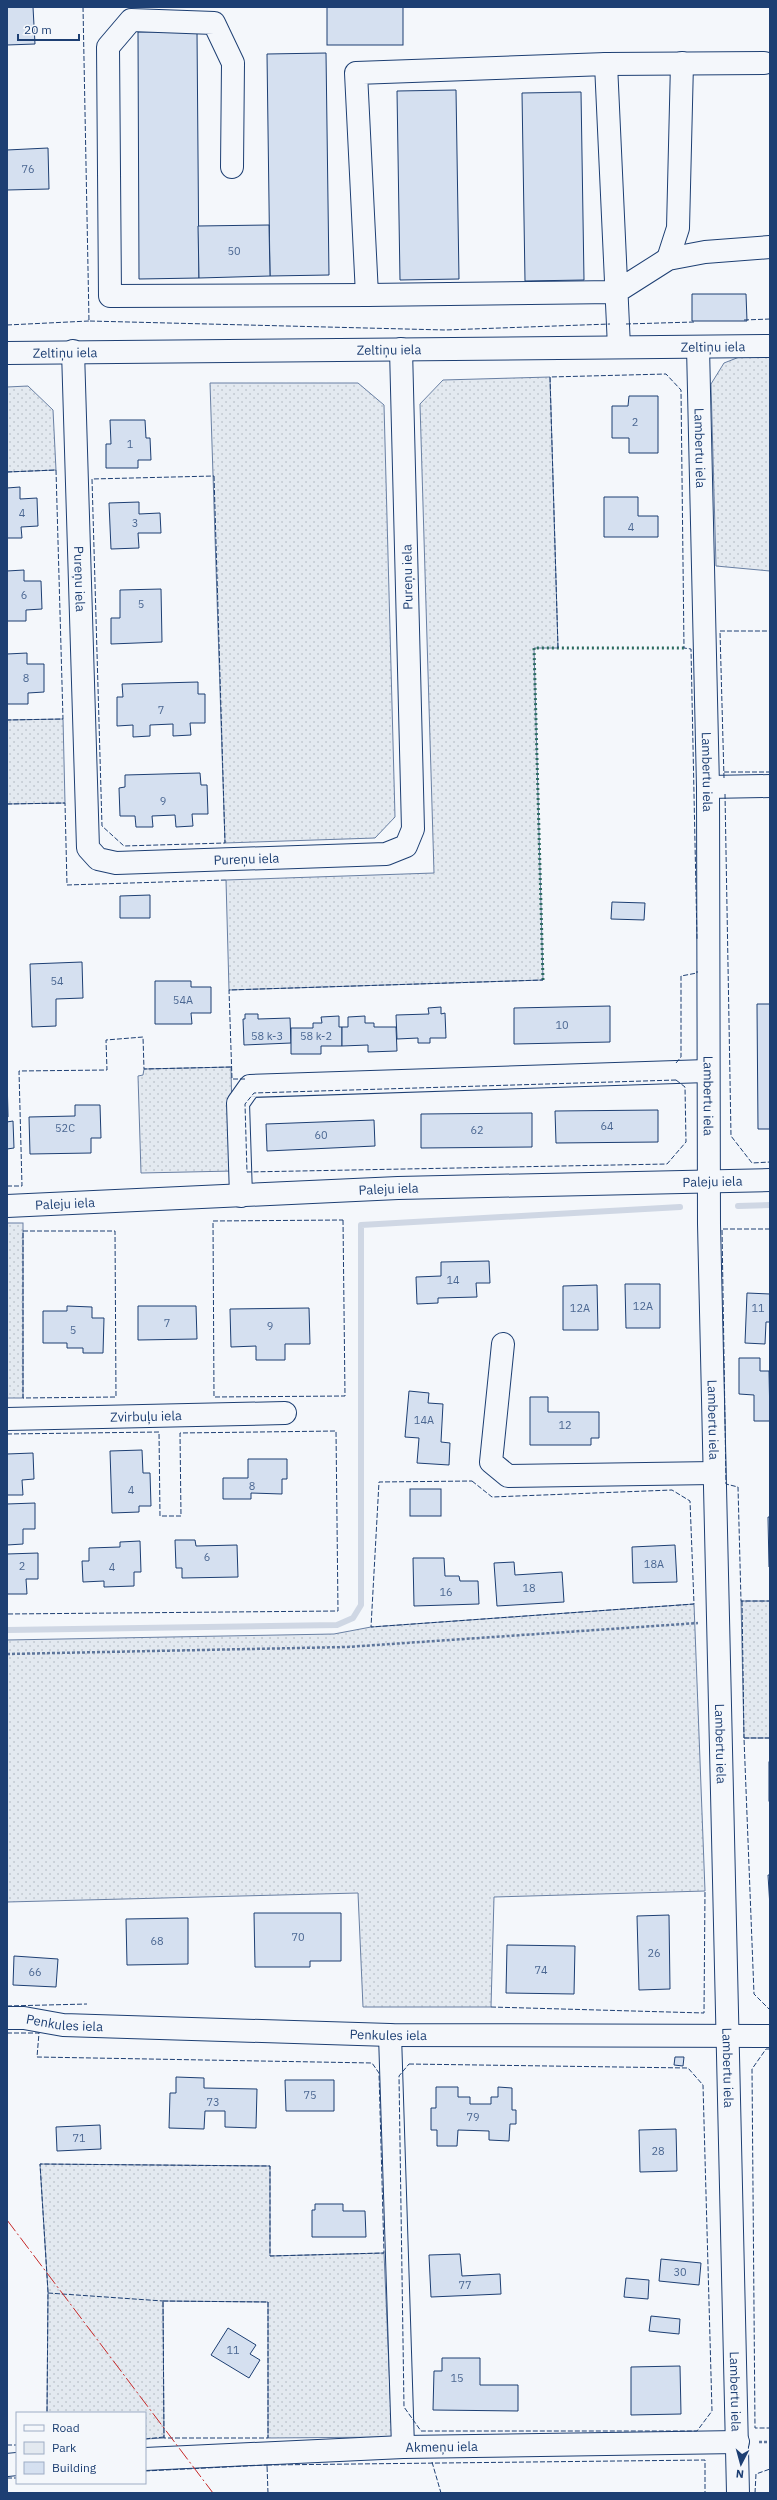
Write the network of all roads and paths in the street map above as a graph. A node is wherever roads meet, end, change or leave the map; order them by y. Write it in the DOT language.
graph roads {
  1 [pos="682,63"];
  2 [pos="764,63"];
  3 [pos="606,64"];
  4 [pos="232,167"];
  5 [pos="770,247"];
  6 [pos="668,260"];
  7 [pos="616,292"];
  8 [pos="367,295"];
  9 [pos="770,346"];
  10 [pos="619,347"];
  11 [pos="698,347"];
  12 [pos="401,349"];
  13 [pos="73,351"];
  14 [pos="7,353"];
  15 [pos="770,786"];
  16 [pos="708,787"];
  17 [pos="707,1071"];
  18 [pos="708,1180"];
  19 [pos="770,1180"];
  20 [pos="242,1196"];
  21 [pos="7,1206"];
  22 [pos="503,1344"];
  23 [pos="285,1413"];
  24 [pos="7,1419"];
  25 [pos="714,1473"];
  26 [pos="717,1622"];
  27 [pos="7,1654"];
  28 [pos="7,2018"];
  29 [pos="390,2035"];
  30 [pos="770,2036"];
  31 [pos="726,2038"];
  32 [pos="738,2442"];
  33 [pos="403,2447"];
  34 [pos="146,2459"];
  35 [pos="738,2493"];
  1 -- 2 [label="street"];
  1 -- 3 [label="street"];
  1 -- 6 [label="street"];
  3 -- 7 [label="street"];
  3 -- 8 [label="street"];
  4 -- 8 [label="street"];
  5 -- 6 [label="street"];
  6 -- 7 [label="street"];
  7 -- 8 [label="street"];
  7 -- 10 [label="street"];
  9 -- 11 [label="street, Zeltiņu iela"];
  10 -- 11 [label="street, Zeltiņu iela"];
  10 -- 12 [label="street, Zeltiņu iela"];
  11 -- 16 [label="street, Lambertu iela"];
  12 -- 13 [label="street, Zeltiņu iela"];
  12 -- 13 [label="street, Pureņu iela"];
  13 -- 14 [label="street, Zeltiņu iela"];
  15 -- 16 [label="street"];
  16 -- 17 [label="street, Lambertu iela"];
  17 -- 18 [label="street, Lambertu iela"];
  17 -- 20 [label="street"];
  18 -- 19 [label="street, Paleju iela"];
  18 -- 20 [label="street, Paleju iela"];
  18 -- 25 [label="street, Lambertu iela"];
  20 -- 21 [label="street, Paleju iela"];
  22 -- 25 [label="street"];
  23 -- 24 [label="street, Zvirbuļu iela"];
  25 -- 26 [label="street, Lambertu iela"];
  26 -- 27 [label="path"];
  26 -- 31 [label="street, Lambertu iela"];
  28 -- 29 [label="street, Penkules iela"];
  29 -- 31 [label="street, Penkules iela"];
  29 -- 33 [label="street"];
  30 -- 31 [label="street, Penkules iela"];
  31 -- 32 [label="street, Lambertu iela"];
  32 -- 33 [label="street, Akmeņu iela"];
  32 -- 35 [label="street, Lambertu iela"];
  33 -- 34 [label="street, Akmeņu iela"];
}
